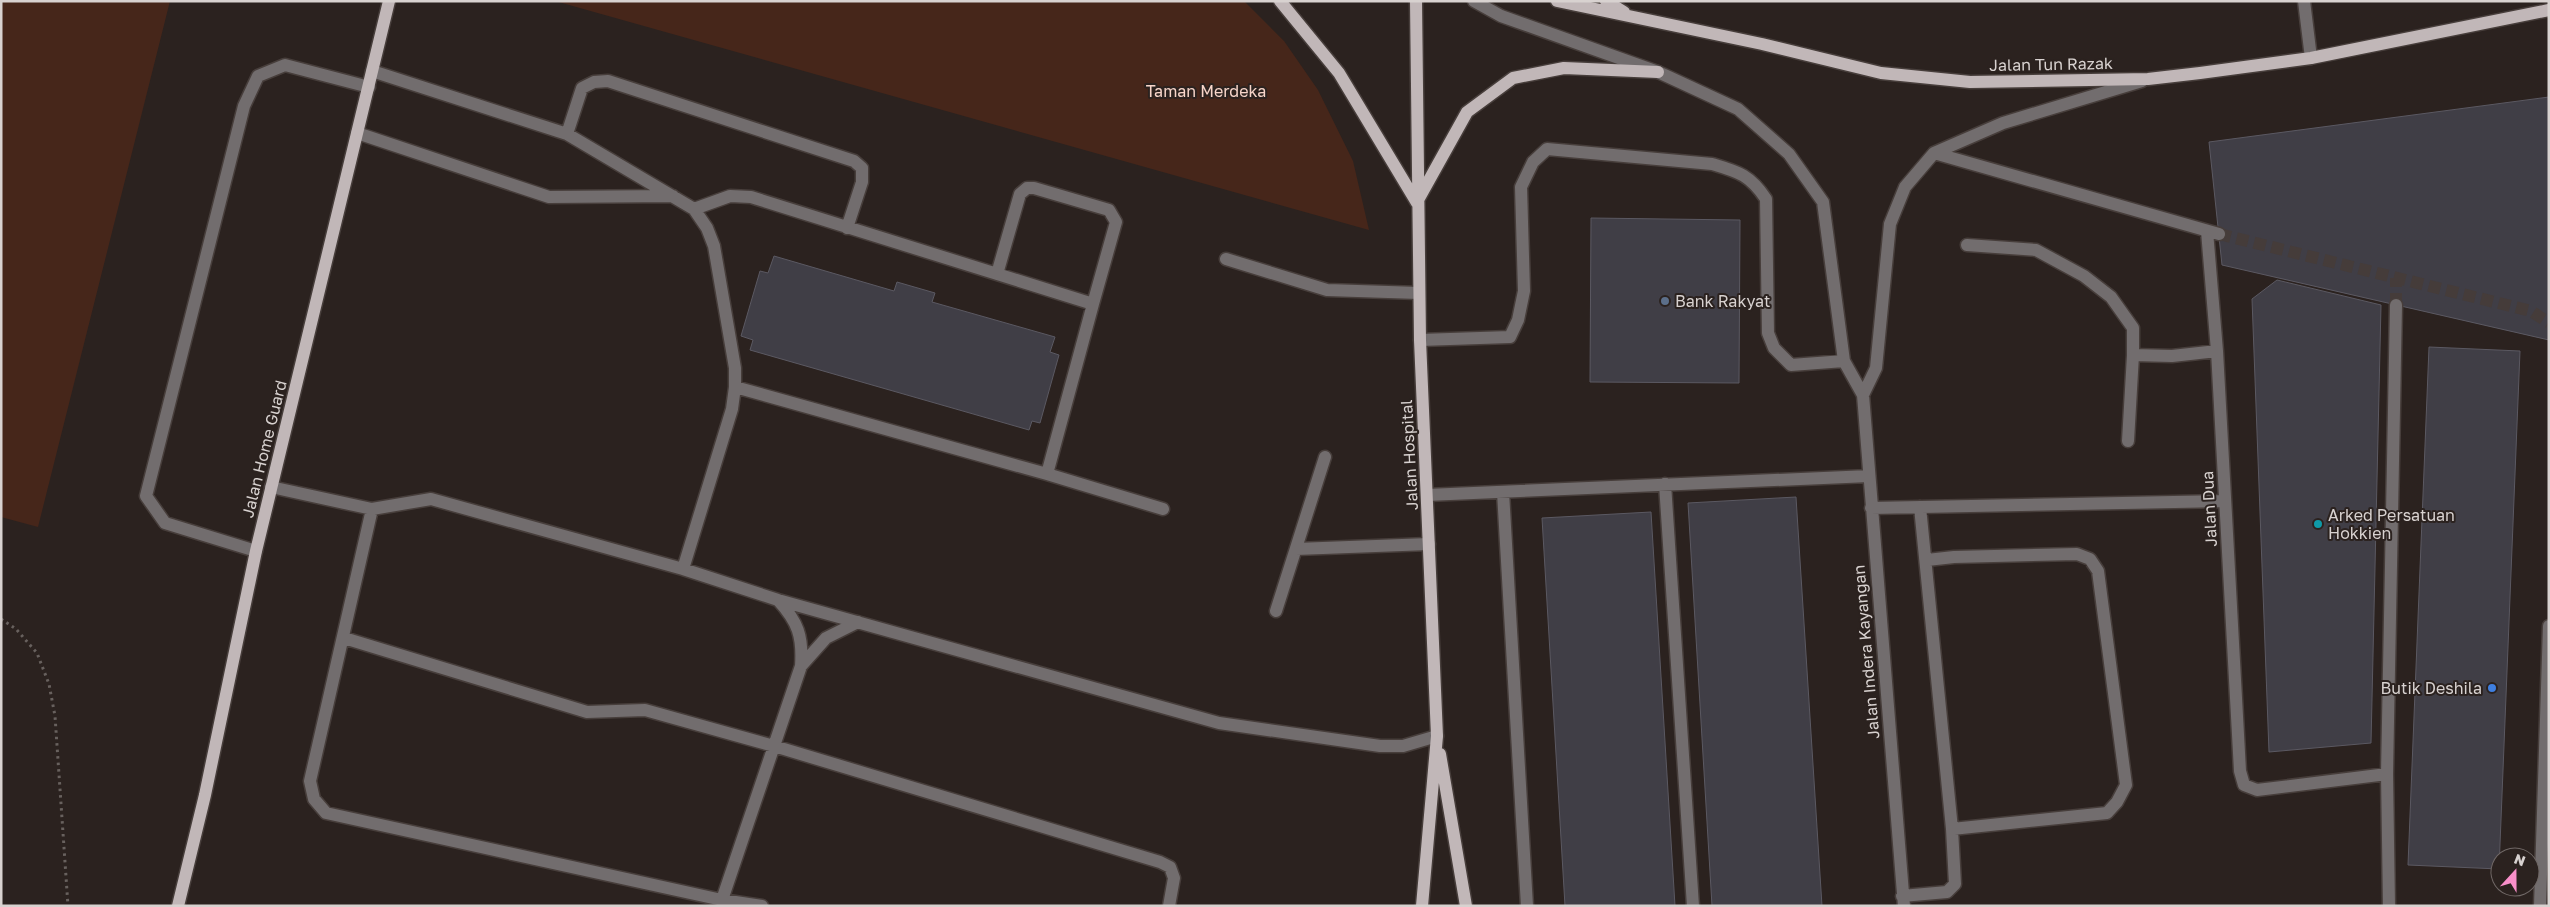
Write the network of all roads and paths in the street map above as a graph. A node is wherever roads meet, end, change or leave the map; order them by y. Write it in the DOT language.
graph roads {
  1 [pos="389,1"];
  2 [pos="1280,1"];
  3 [pos="1416,1"];
  4 [pos="1474,1"];
  5 [pos="1557,1"];
  6 [pos="1606,1"];
  7 [pos="2304,1"];
  8 [pos="2549,10"];
  9 [pos="1632,17"];
  10 [pos="2311,58"];
  11 [pos="372,71"];
  12 [pos="1658,72"];
  13 [pos="2148,79"];
  14 [pos="369,87"];
  15 [pos="358,133"];
  16 [pos="567,134"];
  17 [pos="1934,153"];
  18 [pos="673,196"];
  19 [pos="1417,203"];
  20 [pos="694,209"];
  21 [pos="847,228"];
  22 [pos="1968,245"];
  23 [pos="1226,259"];
  24 [pos="997,274"];
  25 [pos="1419,293"];
  26 [pos="1093,304"];
  27 [pos="2396,305"];
  28 [pos="1420,340"];
  29 [pos="2217,351"];
  30 [pos="2133,354"];
  31 [pos="1844,361"];
  32 [pos="735,387"];
  33 [pos="1863,395"];
  34 [pos="2128,441"];
  35 [pos="1325,458"];
  36 [pos="1047,474"];
  37 [pos="1869,476"];
  38 [pos="1665,484"];
  39 [pos="272,487"];
  40 [pos="1503,492"];
  41 [pos="1427,495"];
  42 [pos="2225,501"];
  43 [pos="1920,507"];
  44 [pos="1871,508"];
  45 [pos="372,509"];
  46 [pos="1163,509"];
  47 [pos="1429,544"];
  48 [pos="1296,549"];
  49 [pos="256,551"];
  50 [pos="1927,560"];
  51 [pos="684,569"];
  52 [pos="778,600"];
  53 [pos="1276,611"];
  54 [pos="1,619"];
  55 [pos="858,622"];
  56 [pos="2549,626"];
  57 [pos="344,638"];
  58 [pos="801,666"];
  59 [pos="1437,736"];
  60 [pos="774,746"];
  61 [pos="2387,774"];
  62 [pos="1952,829"];
  63 [pos="722,900"];
  64 [pos="1903,901"];
  65 [pos="68,906"];
  66 [pos="178,906"];
  67 [pos="762,906"];
  68 [pos="1169,906"];
  69 [pos="1422,906"];
  70 [pos="1466,906"];
  71 [pos="1527,906"];
  72 [pos="1693,906"];
  73 [pos="2389,906"];
  74 [pos="2540,906"];
  1 -- 11 [label="main road, Jalan Home Guard"];
  2 -- 19 [label="main road"];
  3 -- 19 [label="main road, Jalan Hospital"];
  4 -- 12 [label="street"];
  5 -- 9 [label="main road, Jalan Tun Razak"];
  6 -- 9 [label="main road"];
  7 -- 10 [label="street"];
  8 -- 10 [label="main road, Jalan Tun Razak"];
  9 -- 13 [label="main road, Jalan Tun Razak"];
  10 -- 13 [label="main road, Jalan Tun Razak"];
  11 -- 14 [label="main road, Jalan Home Guard"];
  11 -- 16 [label="street"];
  12 -- 19 [label="main road"];
  12 -- 31 [label="street"];
  13 -- 17 [label="street"];
  14 -- 15 [label="main road, Jalan Home Guard"];
  14 -- 49 [label="street"];
  15 -- 18 [label="street"];
  15 -- 39 [label="main road, Jalan Home Guard"];
  16 -- 18 [label="street"];
  16 -- 21 [label="street"];
  17 -- 29 [label="street, Jalan Dua"];
  17 -- 33 [label="street"];
  18 -- 20 [label="street"];
  19 -- 25 [label="main road, Jalan Hospital"];
  20 -- 21 [label="street"];
  20 -- 32 [label="street"];
  21 -- 24 [label="street"];
  22 -- 30 [label="street"];
  23 -- 25 [label="street"];
  24 -- 26 [label="street"];
  24 -- 26 [label="street"];
  25 -- 28 [label="main road, Jalan Hospital"];
  26 -- 36 [label="street"];
  27 -- 61 [label="street"];
  28 -- 31 [label="street"];
  28 -- 41 [label="main road, Jalan Hospital"];
  29 -- 30 [label="street"];
  29 -- 42 [label="street, Jalan Dua"];
  30 -- 34 [label="street"];
  31 -- 33 [label="street"];
  32 -- 36 [label="street"];
  32 -- 51 [label="street"];
  33 -- 37 [label="street, Jalan Indera Kayangan"];
  35 -- 48 [label="street"];
  36 -- 46 [label="street"];
  37 -- 38 [label="street"];
  37 -- 44 [label="street, Jalan Indera Kayangan"];
  38 -- 40 [label="street"];
  38 -- 72 [label="street"];
  39 -- 45 [label="street"];
  39 -- 49 [label="main road, Jalan Home Guard"];
  40 -- 41 [label="street"];
  40 -- 71 [label="street"];
  41 -- 47 [label="main road, Jalan Hospital"];
  42 -- 43 [label="street"];
  42 -- 61 [label="street, Jalan Dua"];
  43 -- 44 [label="street"];
  43 -- 50 [label="street"];
  44 -- 64 [label="street, Jalan Indera Kayangan"];
  45 -- 51 [label="street"];
  45 -- 57 [label="street"];
  47 -- 48 [label="street"];
  47 -- 59 [label="main road, Jalan Hospital"];
  48 -- 53 [label="street"];
  49 -- 66 [label="main road, Jalan Home Guard"];
  50 -- 62 [label="street"];
  50 -- 62 [label="street"];
  51 -- 52 [label="street"];
  52 -- 55 [label="street"];
  52 -- 58 [label="street"];
  54 -- 65 [label="path"];
  55 -- 58 [label="street"];
  55 -- 59 [label="street"];
  56 -- 74 [label="street"];
  57 -- 60 [label="street"];
  57 -- 63 [label="street"];
  58 -- 60 [label="street"];
  59 -- 69 [label="main road, Jalan Hospital"];
  59 -- 70 [label="main road"];
  60 -- 63 [label="street"];
  60 -- 68 [label="street"];
  61 -- 73 [label="street"];
  62 -- 64 [label="street"];
  63 -- 67 [label="street"];
}
